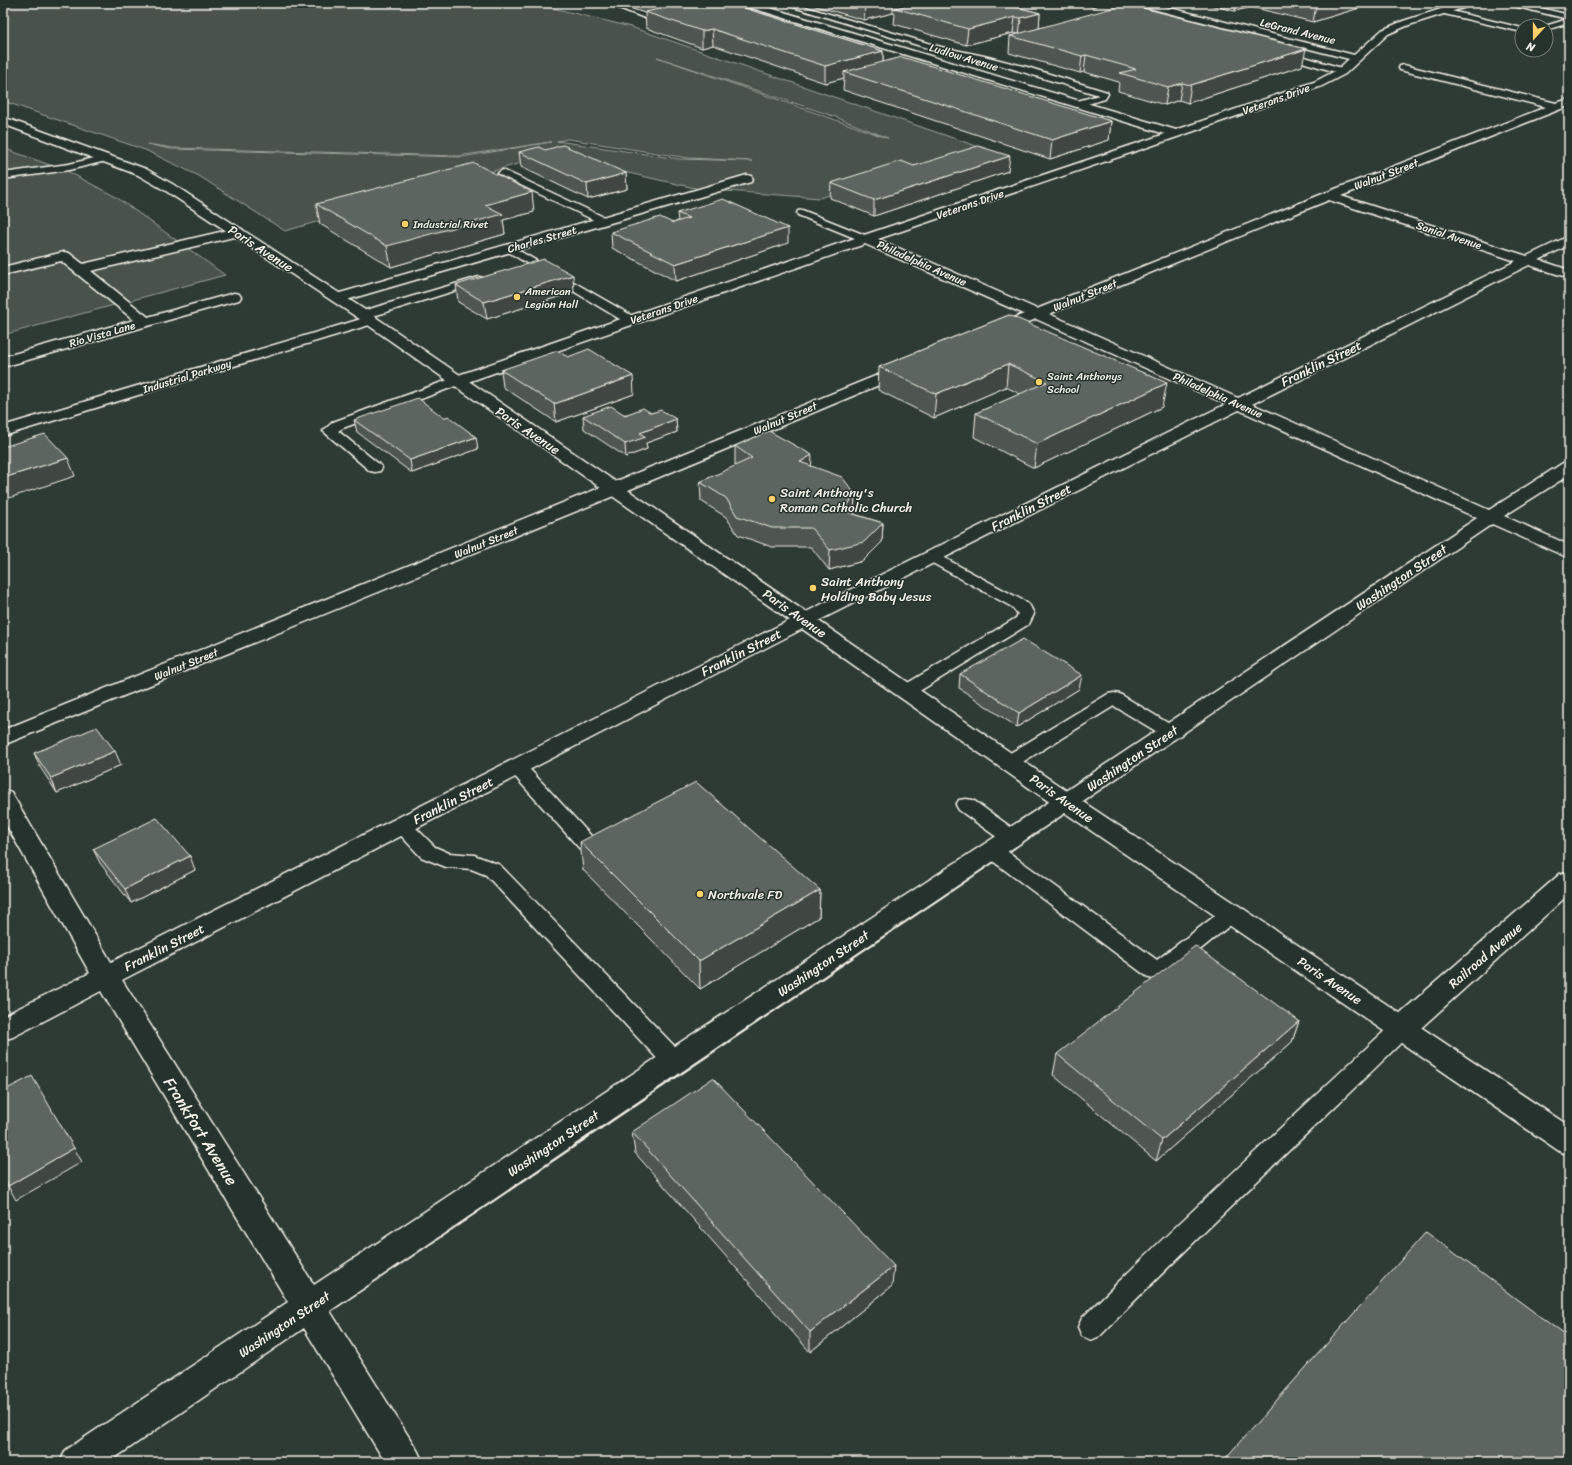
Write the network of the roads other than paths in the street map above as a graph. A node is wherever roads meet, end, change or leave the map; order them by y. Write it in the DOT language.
graph roads {
  1 [pos="610,3"];
  2 [pos="745,3"];
  3 [pos="784,3"];
  4 [pos="1140,3"];
  5 [pos="1469,3"];
  6 [pos="1512,3"];
  7 [pos="1446,8"];
  8 [pos="822,14"];
  9 [pos="1569,17"];
  10 [pos="799,19"];
  11 [pos="661,21"];
  12 [pos="1569,21"];
  13 [pos="1554,26"];
  14 [pos="1514,28"];
  15 [pos="1304,45"];
  16 [pos="940,49"];
  17 [pos="916,55"];
  18 [pos="1356,58"];
  19 [pos="1404,68"];
  20 [pos="1342,71"];
  21 [pos="1077,104"];
  22 [pos="1563,104"];
  23 [pos="3,120"];
  24 [pos="1176,134"];
  25 [pos="107,158"];
  26 [pos="503,173"];
  27 [pos="3,176"];
  28 [pos="746,179"];
  29 [pos="1329,196"];
  30 [pos="802,213"];
  31 [pos="604,221"];
  32 [pos="237,232"];
  33 [pos="866,239"];
  34 [pos="1569,240"];
  35 [pos="509,248"];
  36 [pos="1529,261"];
  37 [pos="534,263"];
  38 [pos="519,268"];
  39 [pos="81,269"];
  40 [pos="3,271"];
  41 [pos="1569,274"];
  42 [pos="490,276"];
  43 [pos="234,297"];
  44 [pos="338,298"];
  45 [pos="1037,314"];
  46 [pos="367,318"];
  47 [pos="632,320"];
  48 [pos="145,322"];
  49 [pos="979,338"];
  50 [pos="3,362"];
  51 [pos="921,362"];
  52 [pos="456,381"];
  53 [pos="1238,404"];
  54 [pos="3,431"];
  55 [pos="1569,467"];
  56 [pos="375,468"];
  57 [pos="615,489"];
  58 [pos="1492,516"];
  59 [pos="1569,552"];
  60 [pos="932,557"];
  61 [pos="805,620"];
  62 [pos="907,691"];
  63 [pos="1170,732"];
  64 [pos="3,738"];
  65 [pos="1009,762"];
  66 [pos="517,767"];
  67 [pos="3,798"];
  68 [pos="1066,802"];
  69 [pos="966,805"];
  70 [pos="402,826"];
  71 [pos="587,844"];
  72 [pos="1002,844"];
  73 [pos="1569,880"];
  74 [pos="1231,914"];
  75 [pos="106,977"];
  76 [pos="3,1029"];
  77 [pos="1401,1029"];
  78 [pos="674,1062"];
  79 [pos="1569,1142"];
  80 [pos="309,1308"];
  81 [pos="1091,1327"];
  82 [pos="78,1462"];
  83 [pos="405,1462"];
  1 -- 11 [label="lane"];
  2 -- 10 [label="street, Ludlow Avenue"];
  3 -- 8 [label="lane"];
  4 -- 15 [label="street, LeGrand Avenue"];
  5 -- 7 [label="street, Veterans Drive"];
  6 -- 9 [label="lane"];
  7 -- 14 [label="lane"];
  7 -- 18 [label="street, Veterans Drive"];
  8 -- 10 [label="lane"];
  8 -- 16 [label="lane"];
  10 -- 17 [label="street, Ludlow Avenue"];
  12 -- 13 [label="lane"];
  15 -- 18 [label="street, LeGrand Avenue"];
  15 -- 20 [label="lane"];
  16 -- 17 [label="lane"];
  16 -- 21 [label="lane"];
  17 -- 21 [label="street, Ludlow Avenue"];
  18 -- 20 [label="street, Veterans Drive"];
  19 -- 22 [label="street"];
  20 -- 24 [label="street, Veterans Drive"];
  21 -- 24 [label="street, Ludlow Avenue"];
  22 -- 29 [label="street, Walnut Street"];
  23 -- 25 [label="street, Paris Avenue"];
  24 -- 33 [label="street, Veterans Drive"];
  25 -- 27 [label="lane"];
  25 -- 32 [label="street, Paris Avenue"];
  26 -- 31 [label="lane"];
  28 -- 31 [label="street, Charles Street"];
  29 -- 36 [label="street, Sanial Avenue"];
  29 -- 45 [label="street, Walnut Street"];
  30 -- 33 [label="lane"];
  31 -- 35 [label="street, Charles Street"];
  32 -- 39 [label="street"];
  32 -- 44 [label="street, Paris Avenue"];
  33 -- 45 [label="street, Philadelphia Avenue"];
  33 -- 47 [label="street, Veterans Drive"];
  34 -- 36 [label="street, Franklin Street"];
  35 -- 37 [label="lane"];
  35 -- 44 [label="street, Charles Street"];
  36 -- 41 [label="street, Sanial Avenue"];
  36 -- 53 [label="street, Franklin Street"];
  37 -- 38 [label="lane"];
  37 -- 47 [label="lane"];
  39 -- 40 [label="street, Rio Vista Lane"];
  39 -- 48 [label="street, Rio Vista Lane"];
  42 -- 46 [label="lane"];
  43 -- 48 [label="street"];
  44 -- 46 [label="street, Paris Avenue"];
  45 -- 49 [label="street, Walnut Street"];
  45 -- 53 [label="street, Philadelphia Avenue"];
  46 -- 52 [label="street, Paris Avenue"];
  46 -- 54 [label="street, Industrial Parkway"];
  47 -- 52 [label="street, Veterans Drive"];
  48 -- 50 [label="street, Rio Vista Lane"];
  51 -- 57 [label="street, Walnut Street"];
  52 -- 56 [label="lane"];
  52 -- 57 [label="street, Paris Avenue"];
  53 -- 58 [label="street, Philadelphia Avenue"];
  53 -- 60 [label="street, Franklin Street"];
  55 -- 58 [label="street, Washington Street"];
  57 -- 61 [label="street, Paris Avenue"];
  57 -- 64 [label="street, Walnut Street"];
  58 -- 59 [label="street, Philadelphia Avenue"];
  58 -- 63 [label="street, Washington Street"];
  60 -- 61 [label="street, Franklin Street"];
  60 -- 62 [label="lane"];
  61 -- 62 [label="street, Paris Avenue"];
  61 -- 66 [label="street, Franklin Street"];
  62 -- 65 [label="street, Paris Avenue"];
  63 -- 65 [label="lane"];
  63 -- 68 [label="street, Washington Street"];
  65 -- 68 [label="street, Paris Avenue"];
  66 -- 70 [label="street, Franklin Street"];
  66 -- 71 [label="lane"];
  67 -- 75 [label="street, Frankfort Avenue"];
  68 -- 72 [label="street, Washington Street"];
  68 -- 74 [label="street, Paris Avenue"];
  69 -- 72 [label="lane"];
  70 -- 75 [label="street, Franklin Street"];
  70 -- 78 [label="lane"];
  72 -- 74 [label="lane"];
  72 -- 78 [label="street, Washington Street"];
  73 -- 77 [label="street, Railroad Avenue"];
  74 -- 77 [label="street, Paris Avenue"];
  75 -- 76 [label="street, Franklin Street"];
  75 -- 80 [label="street, Frankfort Avenue"];
  77 -- 79 [label="street, Paris Avenue"];
  77 -- 81 [label="lane"];
  78 -- 80 [label="street, Washington Street"];
  80 -- 82 [label="street, Washington Street"];
  80 -- 83 [label="street, Frankfort Avenue"];
}
